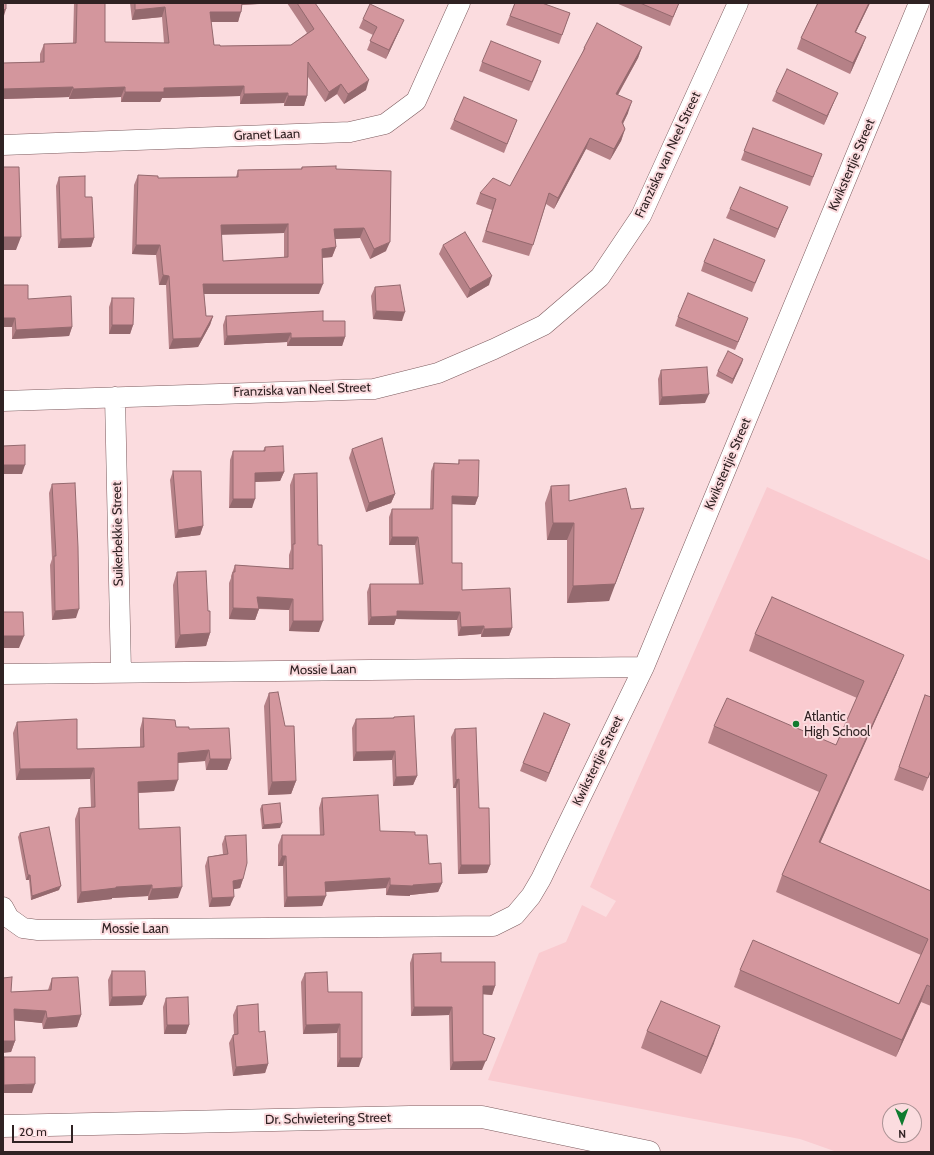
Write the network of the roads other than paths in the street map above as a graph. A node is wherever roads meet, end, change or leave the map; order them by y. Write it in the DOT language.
graph roads {
  1 [pos="460,3"];
  2 [pos="738,3"];
  3 [pos="919,3"];
  4 [pos="3,145"];
  5 [pos="115,397"];
  6 [pos="3,401"];
  7 [pos="644,667"];
  8 [pos="121,672"];
  9 [pos="3,674"];
  10 [pos="3,907"];
  11 [pos="515,915"];
  12 [pos="3,1126"];
  13 [pos="649,1152"];
  1 -- 4 [label="street, Granet Laan"];
  2 -- 5 [label="street, Franziska van Neel Street"];
  3 -- 7 [label="street, Kwikstertjie Street"];
  5 -- 6 [label="street, Franziska van Neel Street"];
  5 -- 8 [label="street, Suikerbekkie Street"];
  7 -- 8 [label="street, Mossie Laan"];
  7 -- 11 [label="street, Kwikstertjie Street"];
  8 -- 9 [label="street, Mossie Laan"];
  10 -- 11 [label="street, Mossie Laan"];
  12 -- 13 [label="street, Dr. Schwietering Street"];
}
